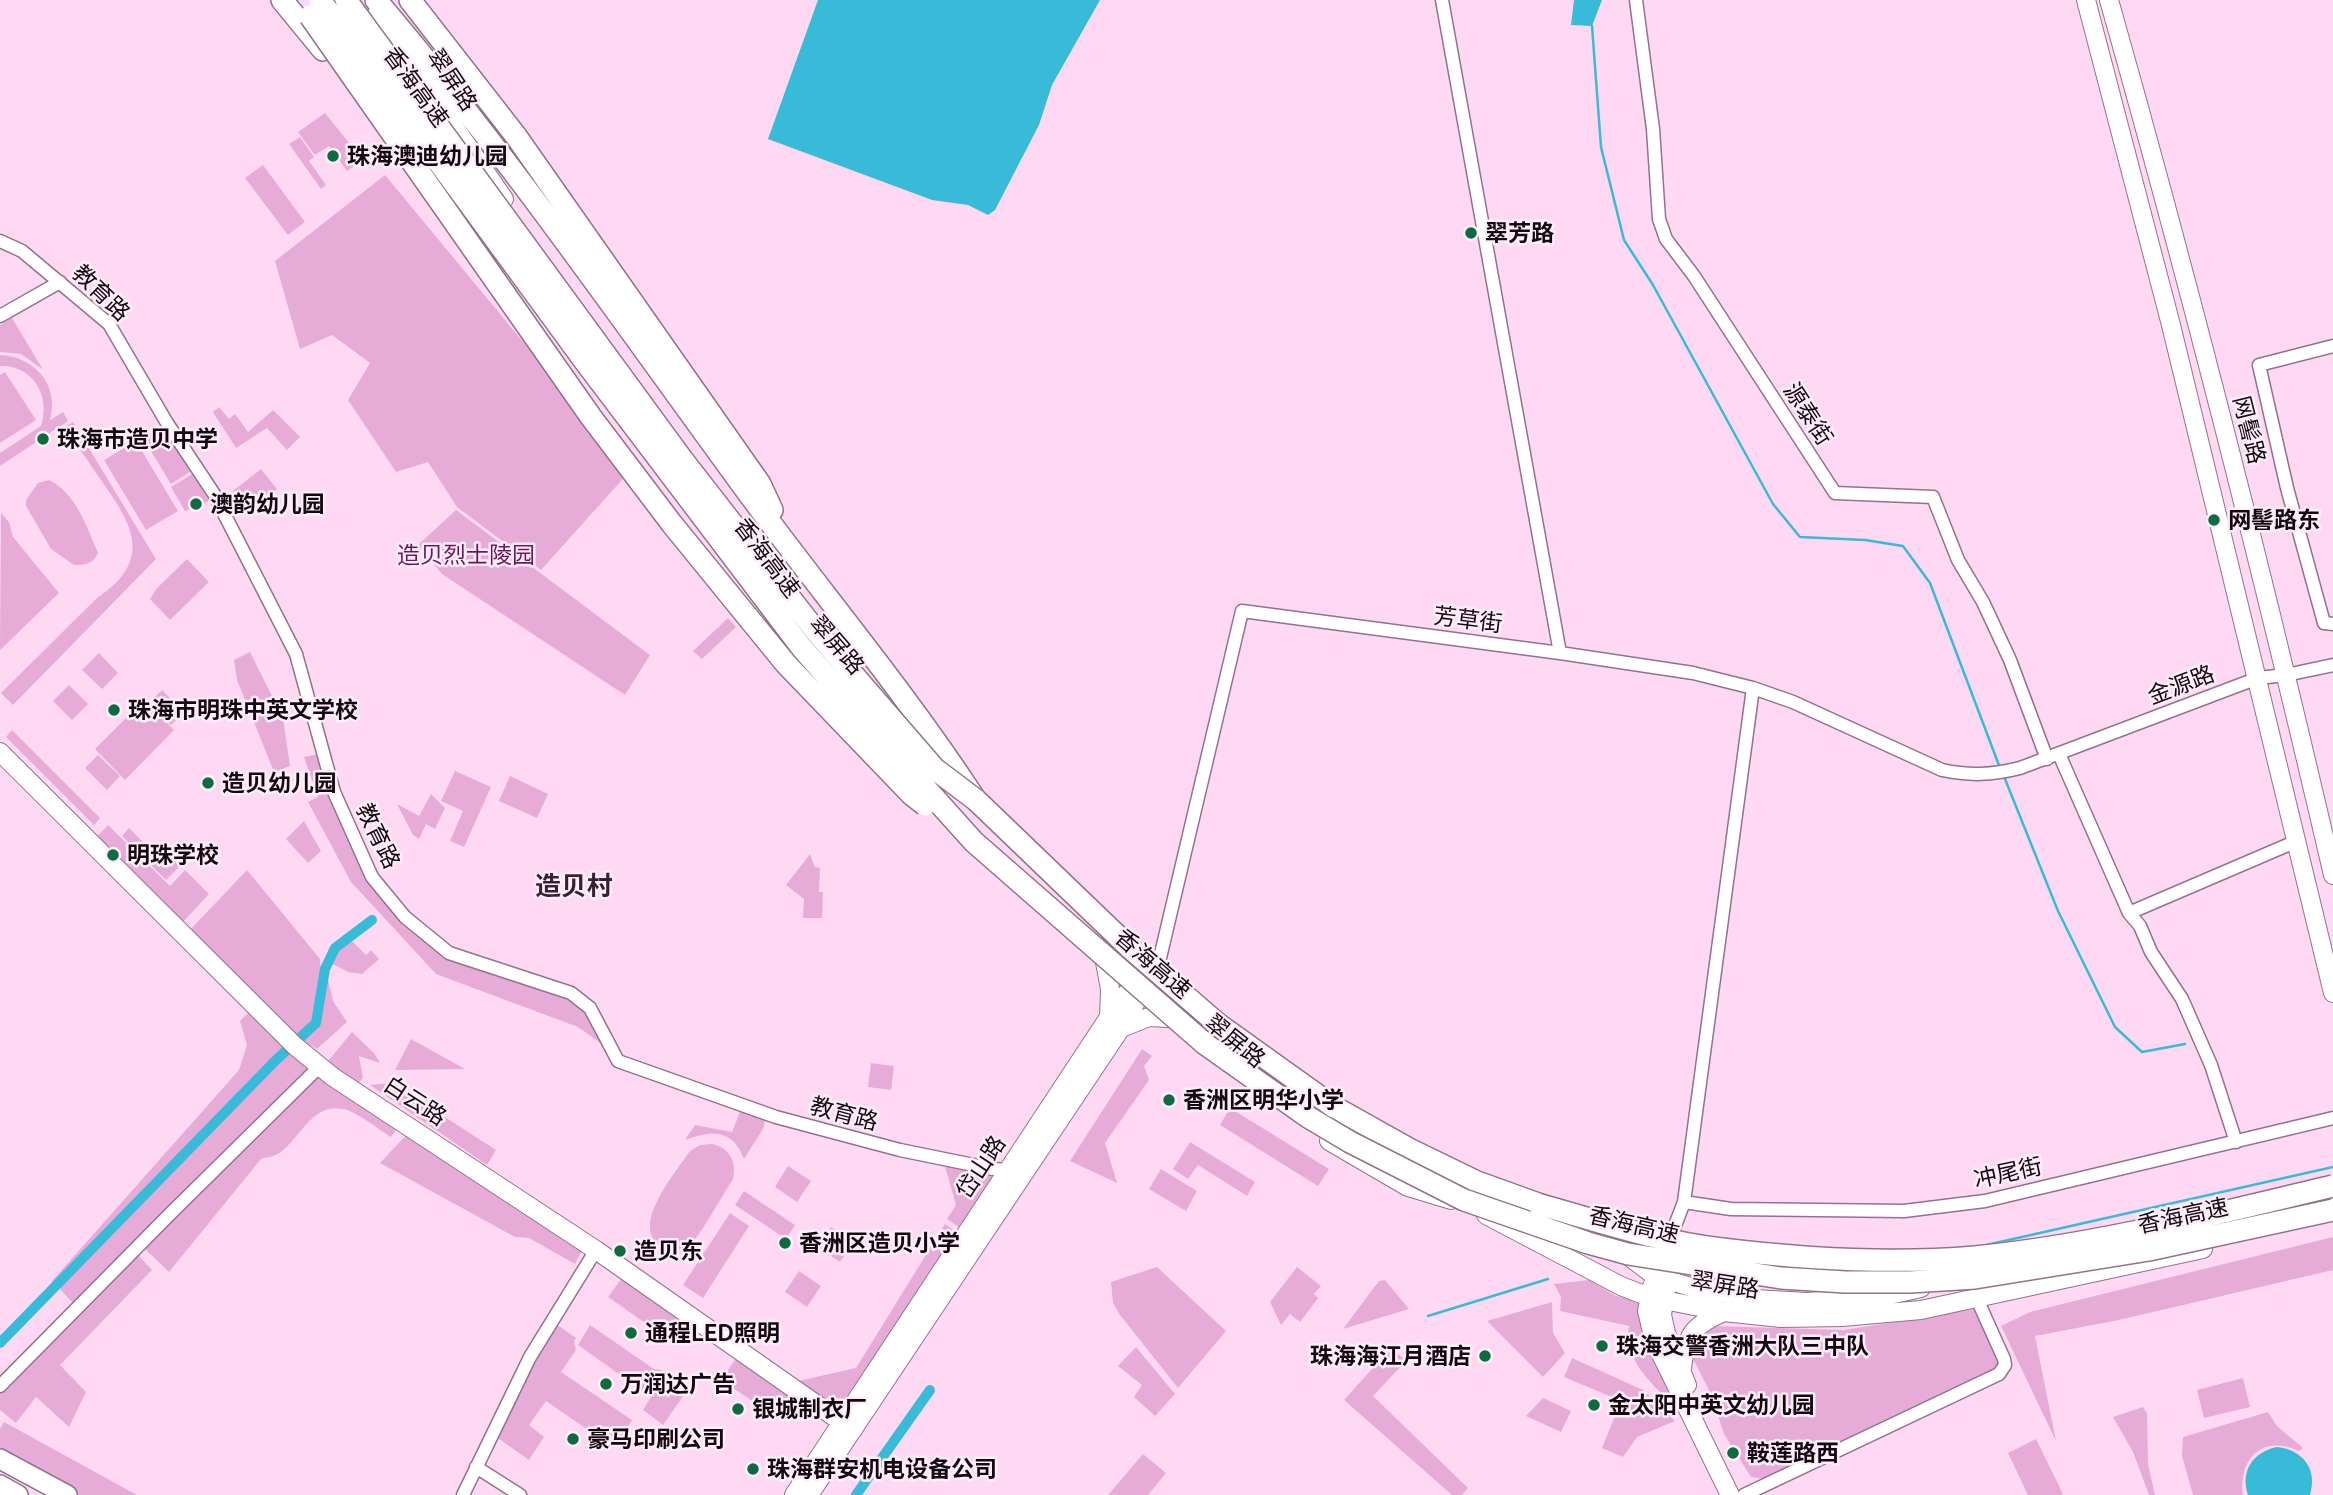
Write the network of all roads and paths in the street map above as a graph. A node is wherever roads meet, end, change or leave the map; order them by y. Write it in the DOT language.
graph roads {
  1 [pos="282,0"];
  2 [pos="346,0"];
  3 [pos="367,0"];
  4 [pos="376,0"];
  5 [pos="410,0"];
  6 [pos="1441,0"];
  7 [pos="1636,0"];
  8 [pos="2086,0"];
  9 [pos="2109,0"];
  10 [pos="310,4"];
  11 [pos="385,131"];
  12 [pos="486,233"];
  13 [pos="0,241"];
  14 [pos="60,282"];
  15 [pos="0,316"];
  16 [pos="2333,346"];
  17 [pos="792,553"];
  18 [pos="2333,624"];
  19 [pos="1560,653"];
  20 [pos="2333,665"];
  21 [pos="2286,675"];
  22 [pos="2258,678"];
  23 [pos="1753,688"];
  24 [pos="0,752"];
  25 [pos="2053,756"];
  26 [pos="976,800"];
  27 [pos="2297,841"];
  28 [pos="974,842"];
  29 [pos="2333,875"];
  30 [pos="2129,913"];
  31 [pos="1105,962"];
  32 [pos="1145,976"];
  33 [pos="1135,992"];
  34 [pos="2333,993"];
  35 [pos="1168,1018"];
  36 [pos="1115,1023"];
  37 [pos="320,1066"];
  38 [pos="2333,1118"];
  39 [pos="2236,1142"];
  40 [pos="1009,1170"];
  41 [pos="2333,1186"];
  42 [pos="2333,1199"];
  43 [pos="1684,1202"];
  44 [pos="2333,1210"];
  45 [pos="2333,1219"];
  46 [pos="596,1250"];
  47 [pos="1661,1278"];
  48 [pos="1657,1298"];
  49 [pos="1977,1300"];
  50 [pos="1807,1311"];
  51 [pos="1724,1312"];
  52 [pos="1681,1372"];
  53 [pos="0,1386"];
  54 [pos="847,1426"];
  55 [pos="0,1459"];
  56 [pos="477,1468"];
  57 [pos="0,1485"];
  58 [pos="18,1495"];
  59 [pos="67,1495"];
  60 [pos="463,1495"];
  61 [pos="520,1495"];
  62 [pos="794,1495"];
  63 [pos="809,1495"];
  64 [pos="1730,1495"];
  65 [pos="1742,1495"];
  1 -- 11 [label="highway"];
  2 -- 26 [label="highway, 香海高速, bridge"];
  3 -- 32 [label="main road, 翠屏路"];
  4 -- 17 [label="highway"];
  5 -- 17 [label="highway"];
  6 -- 19 [label="street"];
  7 -- 25 [label="street, 源泰街"];
  8 -- 22 [label="main road"];
  9 -- 21 [label="main road, 网髻路"];
  10 -- 12 [label="main road, 翠屏路"];
  10 -- 28 [label="highway, 香海高速, bridge"];
  10 -- 28 [label="highway, bridge"];
  11 -- 12 [label="main road"];
  12 -- 31 [label="main road, 翠屏路"];
  13 -- 14 [label="street, 教育路"];
  14 -- 15 [label="street"];
  14 -- 40 [label="street, 教育路"];
  16 -- 18 [label="street"];
  17 -- 26 [label="highway"];
  19 -- 23 [label="street, 芳草街"];
  19 -- 32 [label="street, 芳草街"];
  20 -- 21 [label="street, 金源路"];
  21 -- 22 [label="street, 金源路"];
  21 -- 29 [label="main road, 网髻路"];
  22 -- 25 [label="street, 金源路"];
  22 -- 27 [label="main road"];
  23 -- 25 [label="street, 芳草街"];
  23 -- 43 [label="street"];
  24 -- 37 [label="main road, 白云路"];
  25 -- 30 [label="street"];
  26 -- 41 [label="highway, 香海高速, bridge"];
  27 -- 30 [label="street"];
  27 -- 34 [label="main road"];
  28 -- 44 [label="highway, 香海高速, bridge"];
  30 -- 39 [label="street"];
  31 -- 33 [label="main road, 翠屏路"];
  31 -- 36 [label="main road"];
  32 -- 33 [label="main road, 岱山路"];
  32 -- 47 [label="main road, 翠屏路"];
  33 -- 35 [label="main road, 翠屏路"];
  33 -- 36 [label="main road, 岱山路"];
  35 -- 36 [label="main road"];
  35 -- 48 [label="main road, 翠屏路"];
  36 -- 40 [label="main road, 岱山路"];
  36 -- 54 [label="main road, 岱山路"];
  37 -- 46 [label="main road, 白云路"];
  37 -- 53 [label="street"];
  38 -- 39 [label="street, 冲尾街"];
  39 -- 43 [label="street, 冲尾街"];
  40 -- 54 [label="main road, 岱山路"];
  42 -- 50 [label="main road, 翠屏路"];
  43 -- 47 [label="street"];
  45 -- 49 [label="main road, 翠屏路"];
  46 -- 54 [label="main road, 白云路"];
  46 -- 56 [label="street"];
  47 -- 48 [label="main road"];
  47 -- 50 [label="main road, 翠屏路"];
  48 -- 51 [label="main road, 翠屏路"];
  48 -- 52 [label="main road"];
  48 -- 64 [label="main road"];
  49 -- 50 [label="main road, 翠屏路"];
  49 -- 65 [label="street"];
  50 -- 51 [label="main road, 翠屏路"];
  51 -- 52 [label="main road"];
  52 -- 65 [label="main road"];
  54 -- 62 [label="main road, 岱山路"];
  54 -- 63 [label="main road, 岱山路"];
  55 -- 59 [label="main road"];
  56 -- 60 [label="street"];
  56 -- 61 [label="street"];
  57 -- 58 [label="main road"];
}
